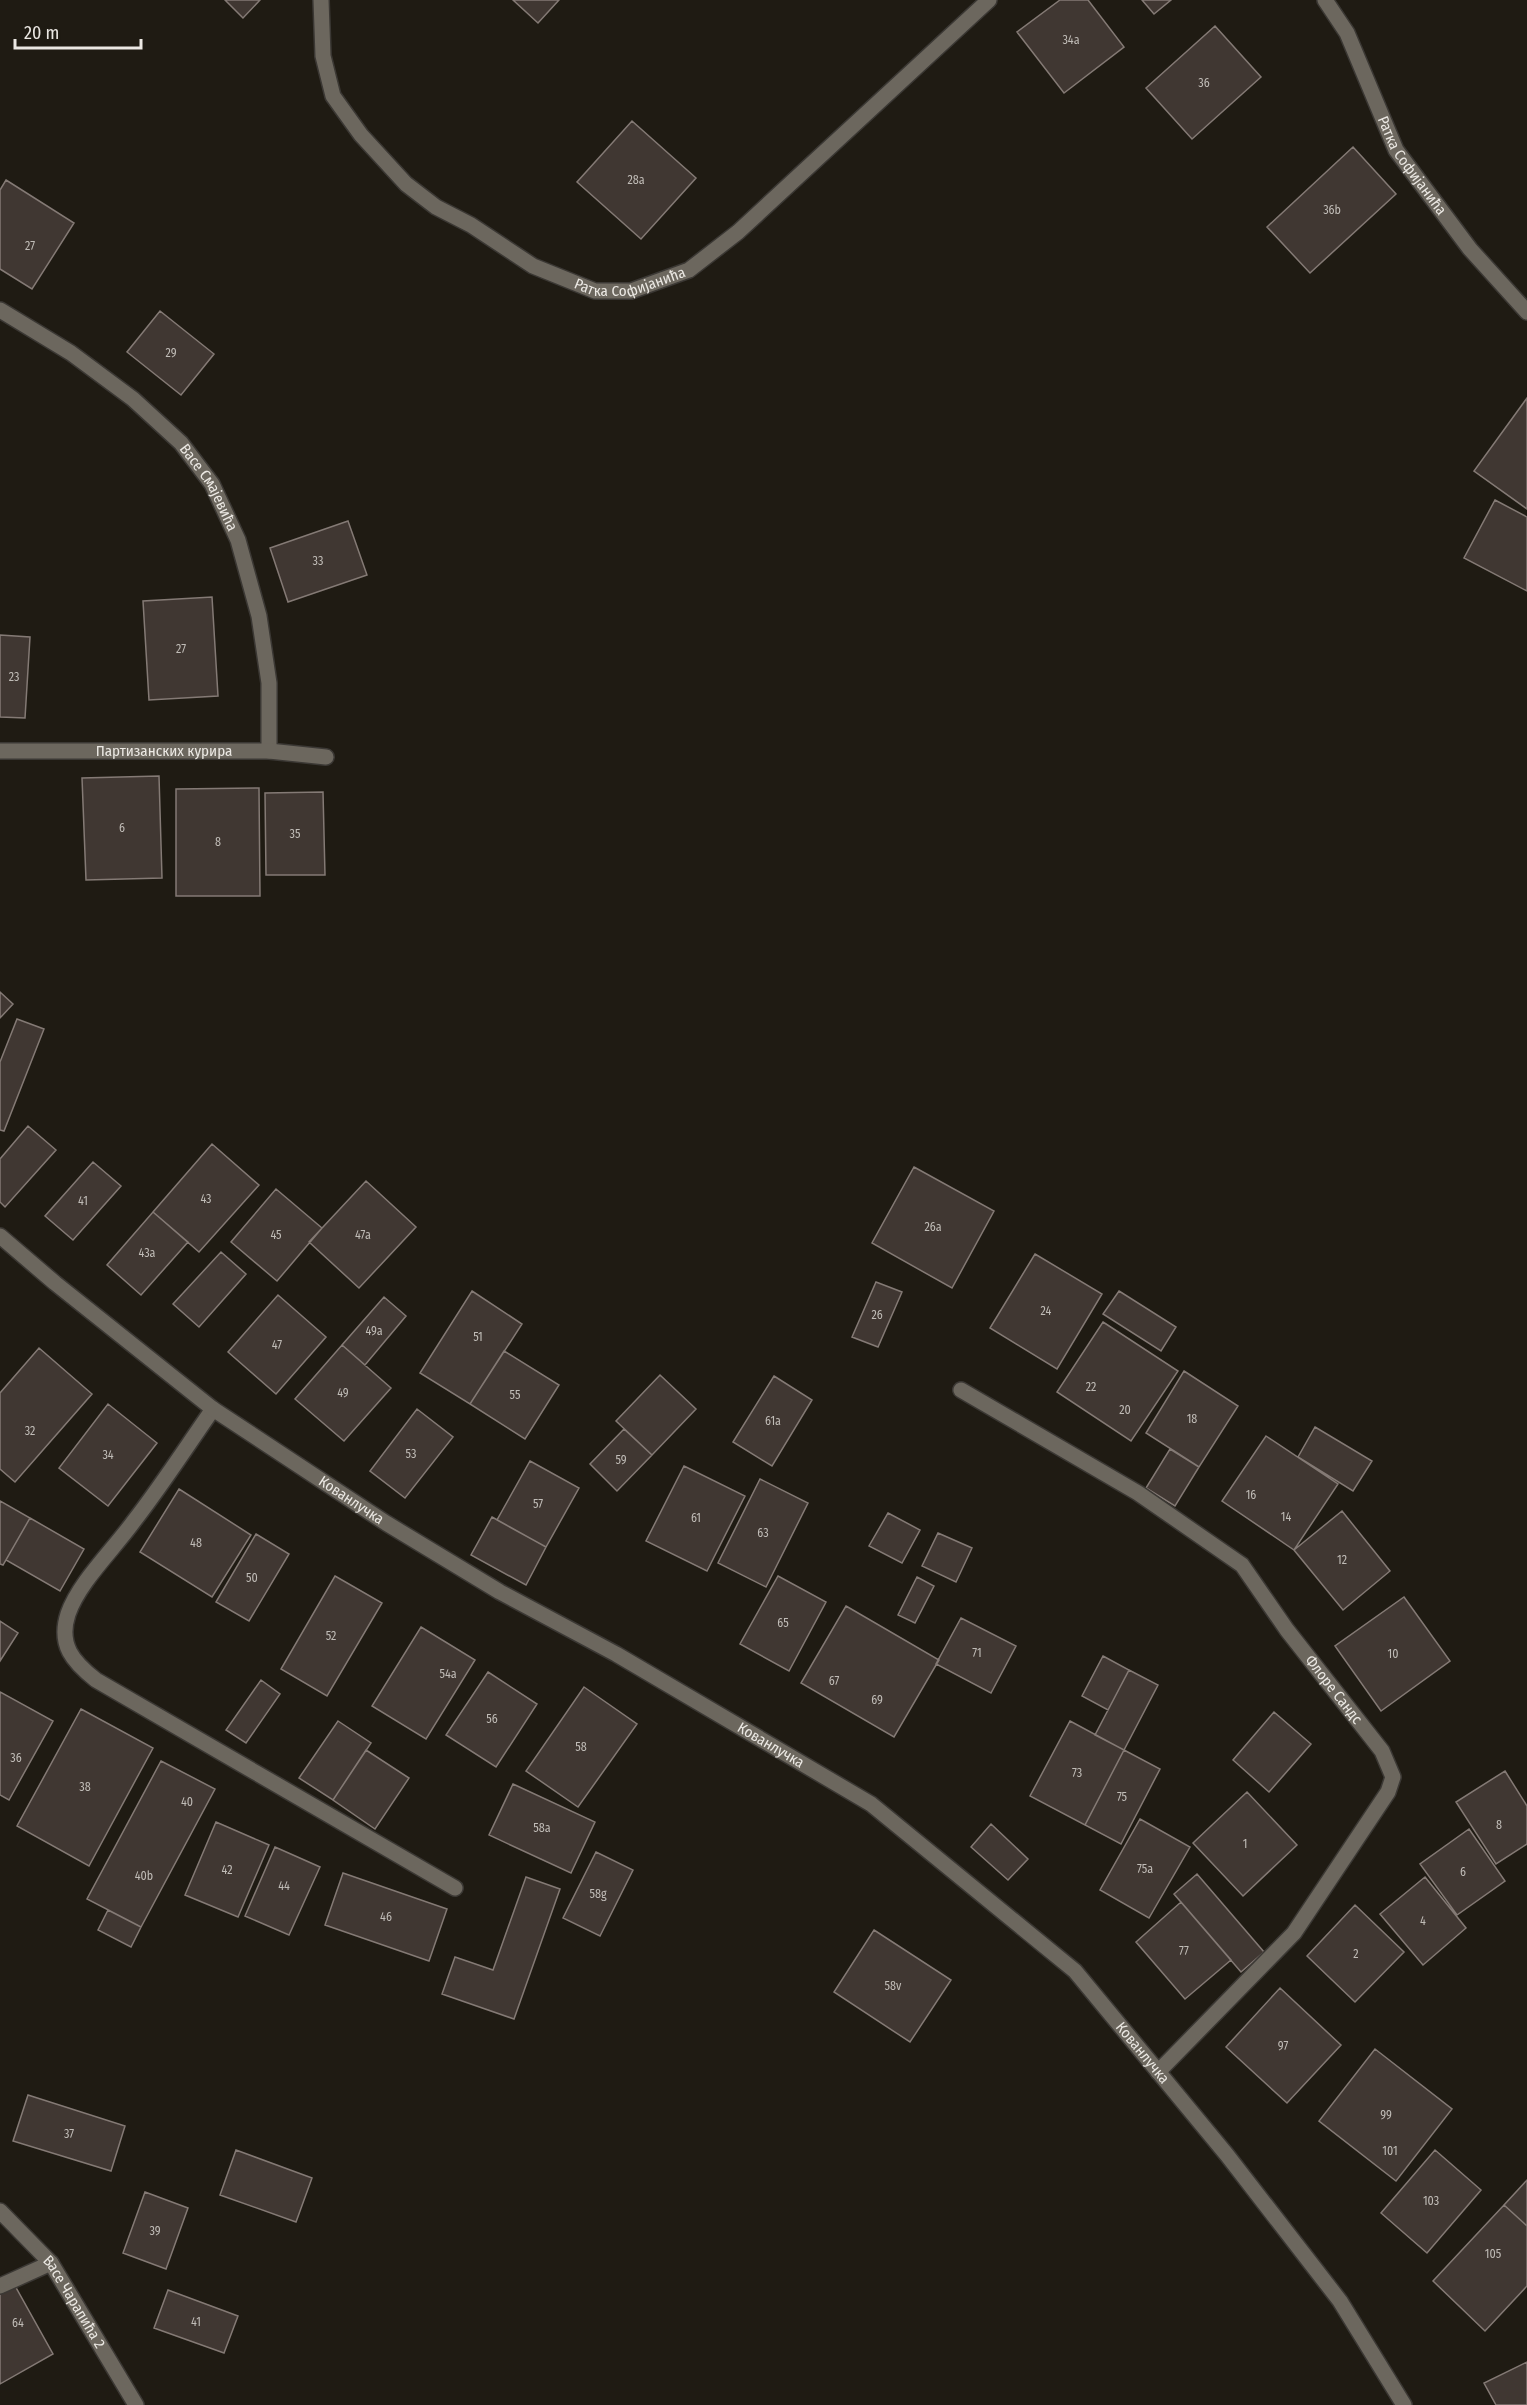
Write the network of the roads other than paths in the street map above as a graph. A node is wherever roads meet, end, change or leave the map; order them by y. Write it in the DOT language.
graph roads {
  1 [pos="321,0"];
  2 [pos="989,0"];
  3 [pos="1325,0"];
  4 [pos="0,310"];
  5 [pos="1527,312"];
  6 [pos="0,751"];
  7 [pos="269,752"];
  8 [pos="326,757"];
  9 [pos="0,1236"];
  10 [pos="961,1390"];
  11 [pos="213,1409"];
  12 [pos="455,1888"];
  13 [pos="1158,2072"];
  14 [pos="0,2211"];
  15 [pos="51,2263"];
  16 [pos="0,2286"];
  17 [pos="136,2405"];
  18 [pos="1404,2405"];
  1 -- 2 [label="street, Ратка Софијанића"];
  3 -- 5 [label="street, Ратка Софијанића"];
  4 -- 7 [label="street, Васе Смајевића"];
  6 -- 7 [label="street, Партизанских курира"];
  7 -- 8 [label="street, Партизанских курира"];
  9 -- 11 [label="street, Кованлучка"];
  10 -- 13 [label="street, Флоре Сандс"];
  11 -- 12 [label="street"];
  11 -- 13 [label="street, Кованлучка"];
  13 -- 18 [label="street, Кованлучка"];
  14 -- 15 [label="street, Васе Чарапића 2"];
  15 -- 16 [label="street"];
  15 -- 17 [label="street, Васе Чарапића 2"];
}
